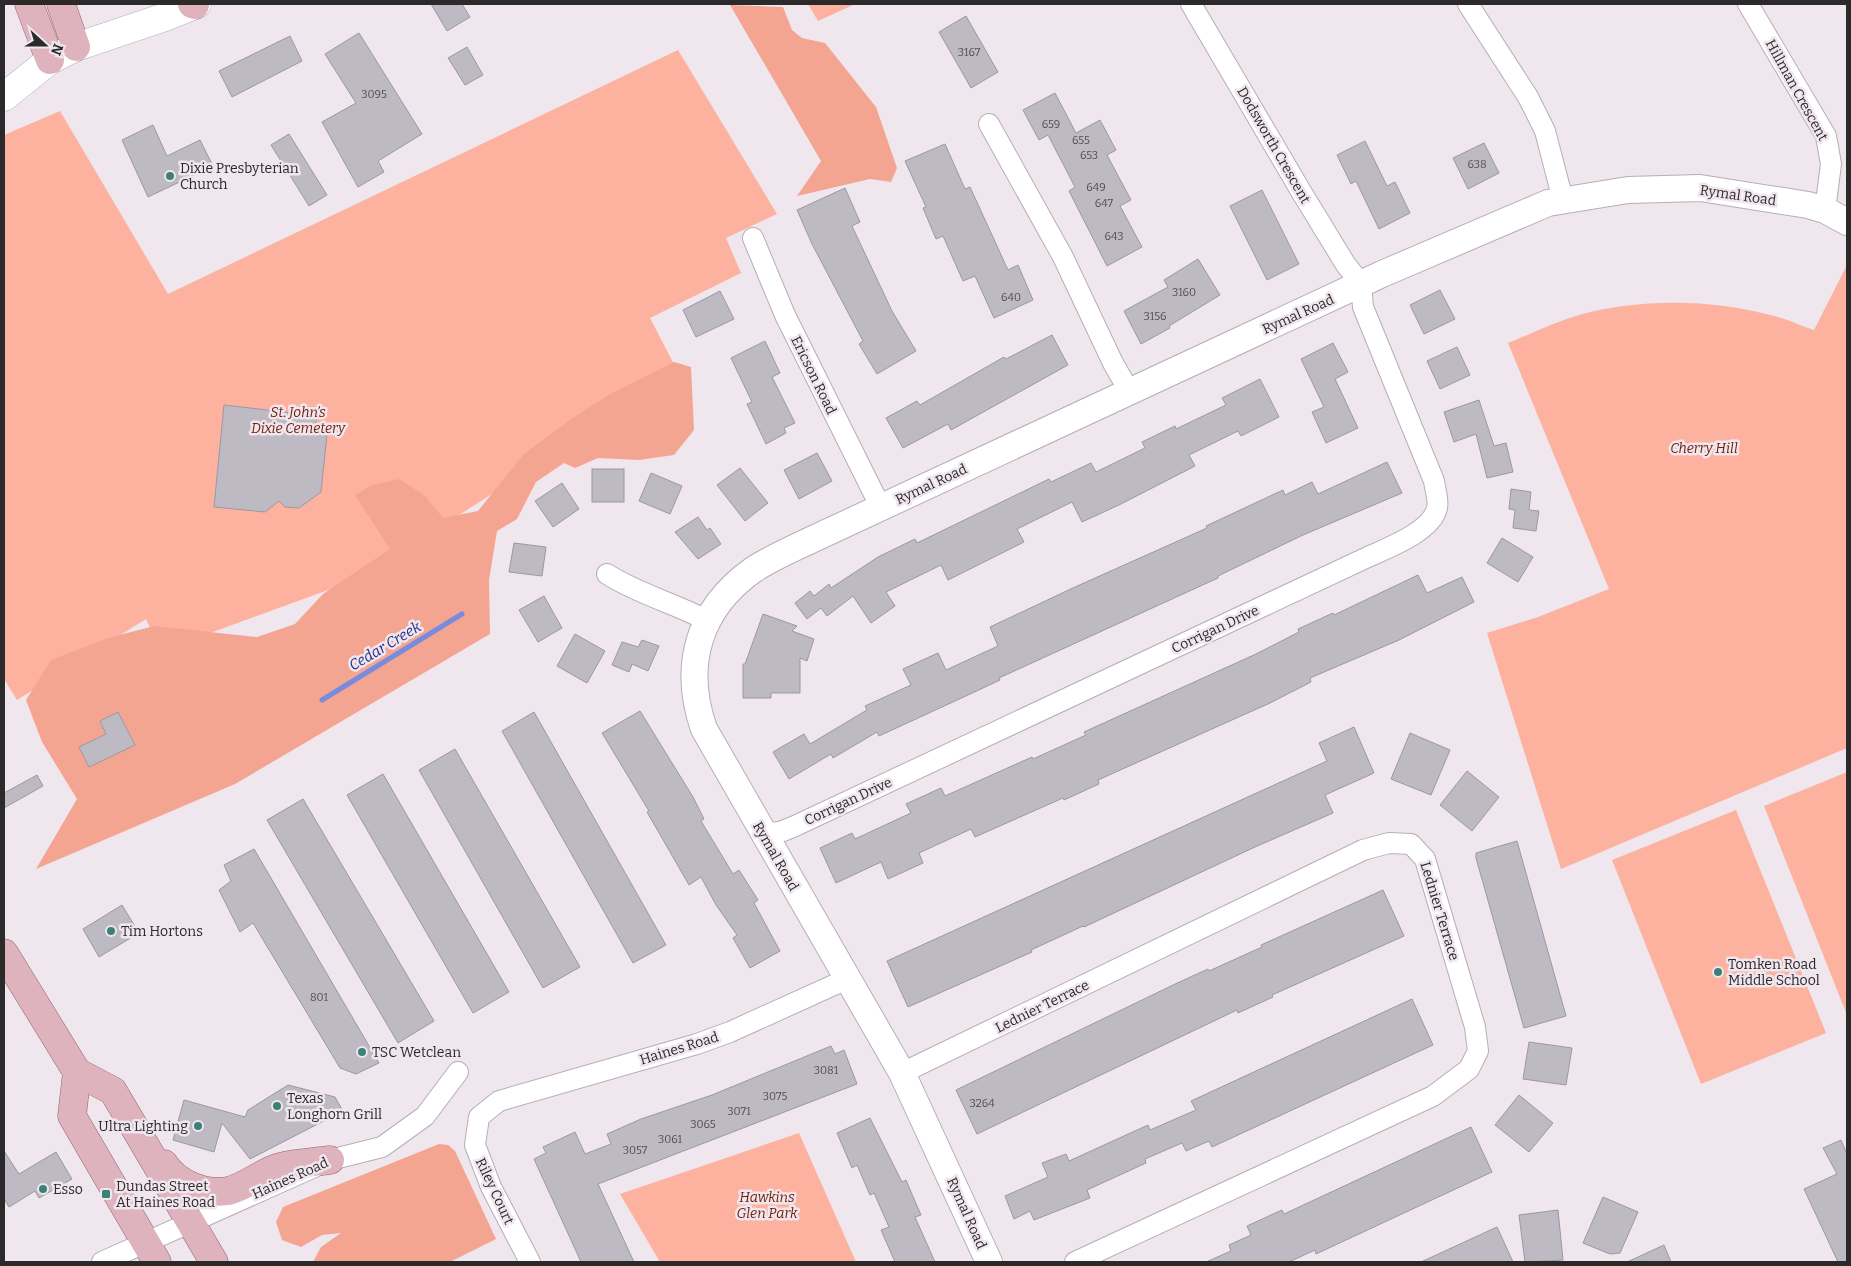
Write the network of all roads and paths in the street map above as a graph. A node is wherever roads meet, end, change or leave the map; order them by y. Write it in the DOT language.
graph roads {
  1 [pos="29,4"];
  2 [pos="61,4"];
  3 [pos="195,4"];
  4 [pos="1191,4"];
  5 [pos="1468,4"];
  6 [pos="1748,4"];
  7 [pos="76,47"];
  8 [pos="50,60"];
  9 [pos="4,70"];
  10 [pos="4,97"];
  11 [pos="988,124"];
  12 [pos="1563,200"];
  13 [pos="1836,216"];
  14 [pos="754,238"];
  15 [pos="1361,284"];
  16 [pos="1129,391"];
  17 [pos="881,508"];
  18 [pos="608,574"];
  19 [pos="706,620"];
  20 [pos="765,834"];
  21 [pos="4,953"];
  22 [pos="847,979"];
  23 [pos="77,1072"];
  24 [pos="458,1072"];
  25 [pos="902,1073"];
  26 [pos="479,1116"];
  27 [pos="141,1137"];
  28 [pos="330,1160"];
  29 [pos="190,1223"];
  30 [pos="152,1252"];
  31 [pos="102,1262"];
  32 [pos="214,1262"];
  33 [pos="530,1262"];
  34 [pos="989,1262"];
  35 [pos="1075,1262"];
  1 -- 8 [label="main road"];
  2 -- 7 [label="main road"];
  3 -- 7 [label="main road"];
  4 -- 15 [label="street, Dodsworth Crescent"];
  5 -- 12 [label="street"];
  6 -- 13 [label="street, Hillman Crescent"];
  7 -- 8 [label="main road"];
  8 -- 9 [label="main road"];
  8 -- 10 [label="main road"];
  11 -- 16 [label="street"];
  12 -- 13 [label="street, Rymal Road"];
  12 -- 15 [label="street, Rymal Road"];
  14 -- 17 [label="street, Ericson Road"];
  15 -- 16 [label="street, Rymal Road"];
  15 -- 20 [label="street, Corrigan Drive"];
  16 -- 17 [label="street, Rymal Road"];
  17 -- 19 [label="street, Rymal Road"];
  18 -- 19 [label="street"];
  19 -- 20 [label="street, Rymal Road"];
  20 -- 22 [label="street, Rymal Road"];
  21 -- 23 [label="main road"];
  22 -- 25 [label="street, Rymal Road"];
  22 -- 26 [label="street, Haines Road"];
  23 -- 27 [label="main road"];
  23 -- 30 [label="main road"];
  24 -- 28 [label="street, Haines Road"];
  25 -- 34 [label="street, Rymal Road"];
  25 -- 35 [label="street, Lednier Terrace"];
  26 -- 33 [label="street, Riley Court"];
  27 -- 28 [label="main road"];
  27 -- 29 [label="main road"];
  28 -- 29 [label="street, Haines Road"];
  29 -- 30 [label="street, Haines Road"];
  29 -- 32 [label="main road"];
  30 -- 31 [label="street, Haines Road"];
}
